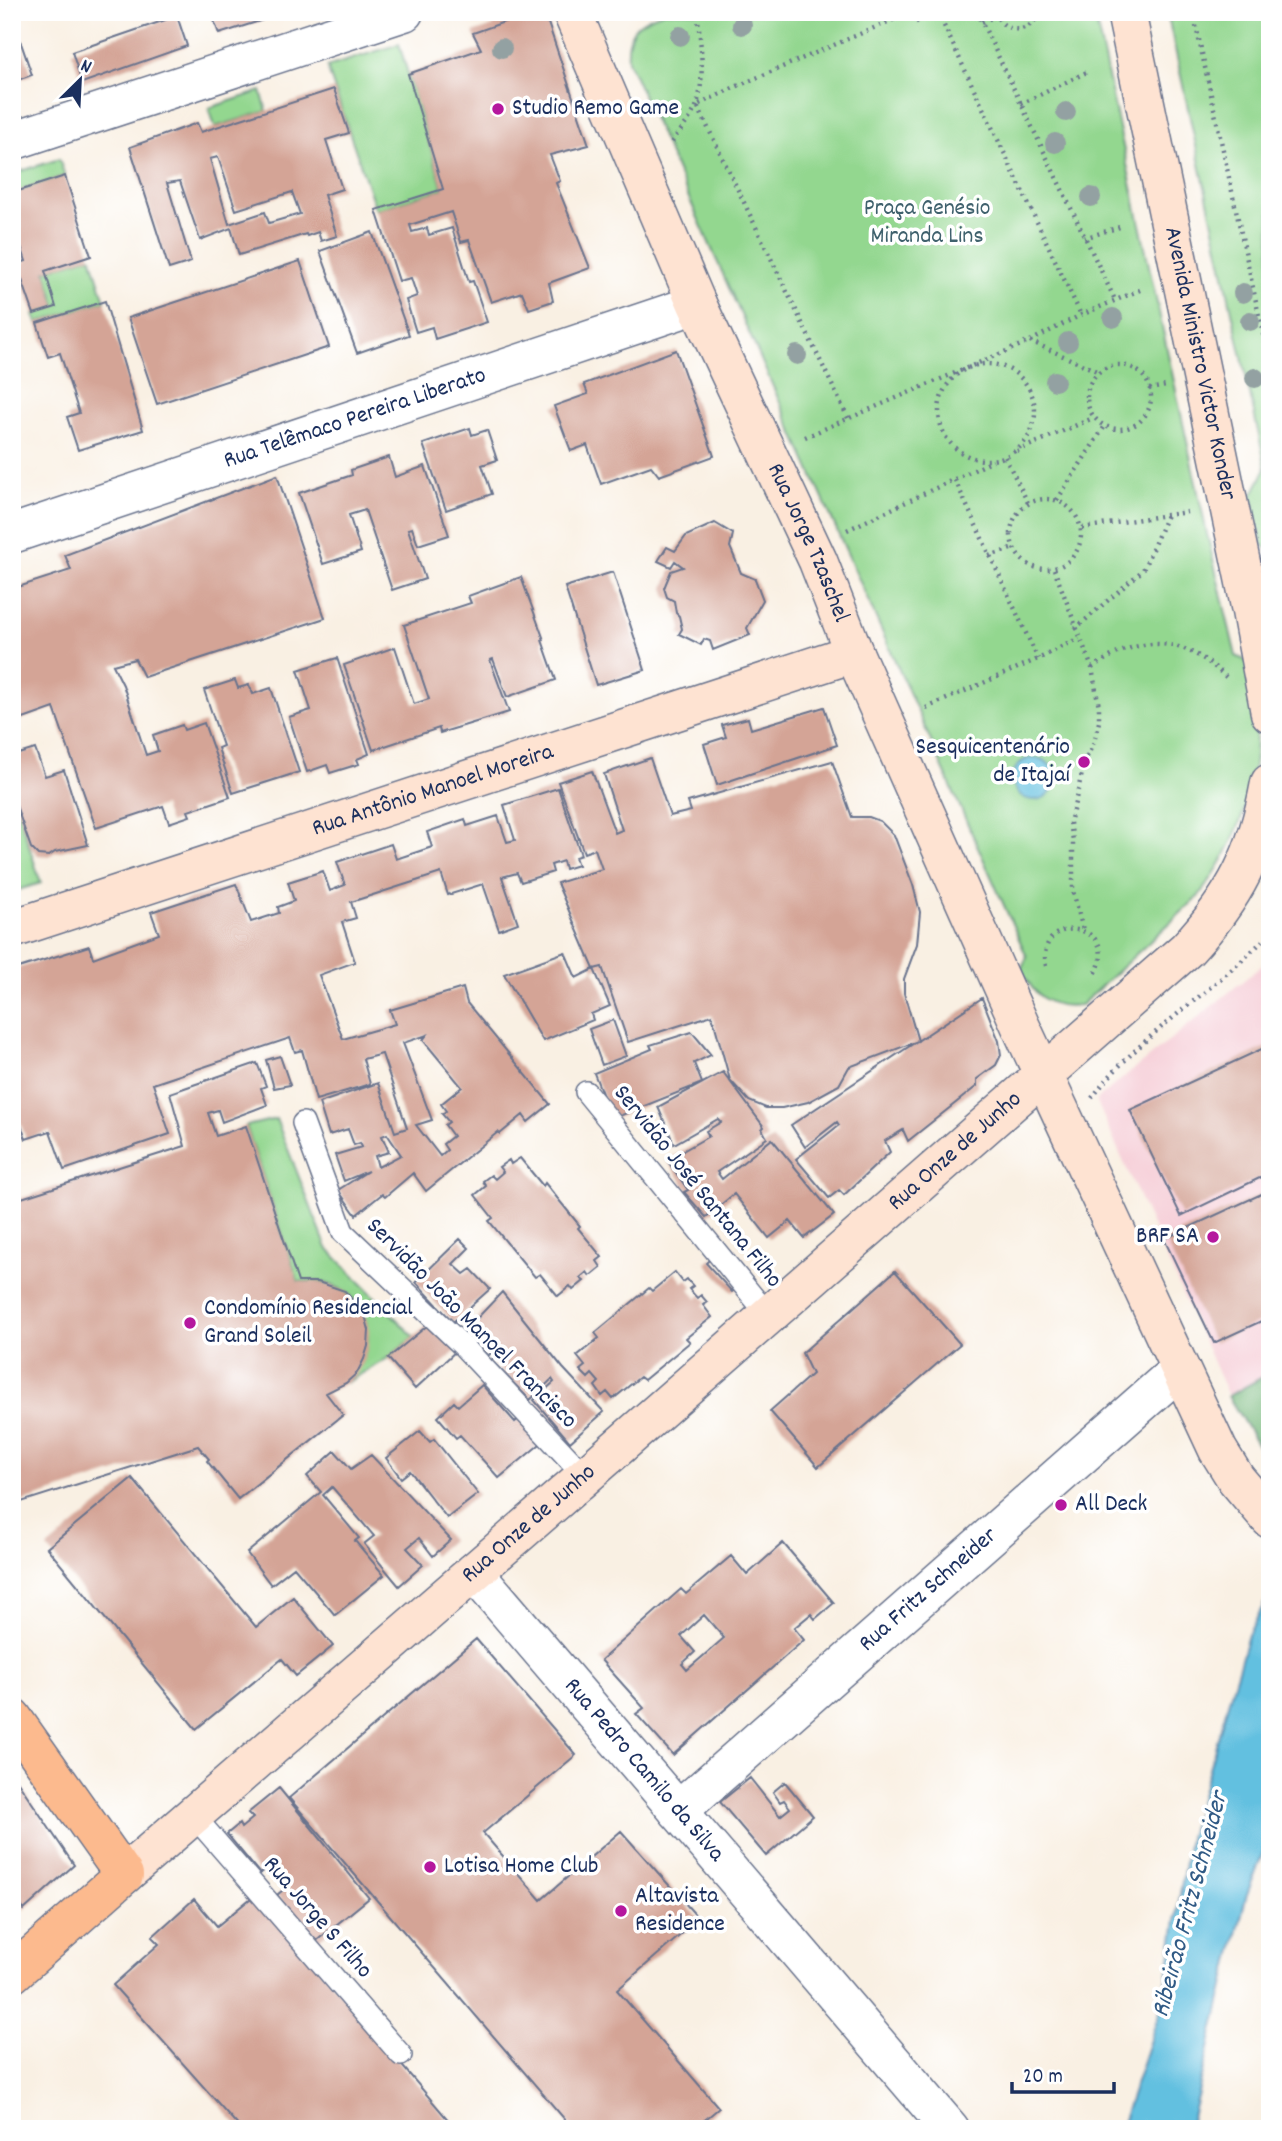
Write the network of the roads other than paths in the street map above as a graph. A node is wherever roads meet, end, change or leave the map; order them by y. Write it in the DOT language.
graph roads {
  1 [pos="404,12"];
  2 [pos="572,12"];
  3 [pos="1126,12"];
  4 [pos="12,141"];
  5 [pos="697,304"];
  6 [pos="12,534"];
  7 [pos="855,653"];
  8 [pos="1270,713"];
  9 [pos="1270,783"];
  10 [pos="12,929"];
  11 [pos="1043,1073"];
  12 [pos="586,1092"];
  13 [pos="303,1123"];
  14 [pos="768,1315"];
  15 [pos="1180,1369"];
  16 [pos="585,1476"];
  17 [pos="1270,1519"];
  18 [pos="474,1572"];
  19 [pos="12,1717"];
  20 [pos="678,1811"];
  21 [pos="193,1815"];
  22 [pos="124,1875"];
  23 [pos="12,1974"];
  24 [pos="401,2055"];
  25 [pos="950,2129"];
  1 -- 4 [label="street"];
  2 -- 5 [label="main road, Rua Jorge Tzaschel"];
  3 -- 8 [label="main road, Avenida Ministro Victor Konder"];
  5 -- 6 [label="street, Rua Telêmaco Pereira Liberato"];
  5 -- 7 [label="main road, Rua Jorge Tzaschel"];
  7 -- 10 [label="main road, Rua Antônio Manoel Moreira"];
  7 -- 11 [label="main road, Rua Jorge Tzaschel"];
  9 -- 11 [label="main road"];
  11 -- 14 [label="main road, Rua Onze de Junho"];
  11 -- 15 [label="main road, Rua Jorge Tzaschel"];
  12 -- 14 [label="lane, Servidão José Santana Filho"];
  13 -- 16 [label="lane, Servidão João Manoel Francisco"];
  14 -- 16 [label="main road, Rua Onze de Junho"];
  15 -- 17 [label="main road, Rua Jorge Tzaschel"];
  15 -- 20 [label="street, Rua Fritz Schneider"];
  16 -- 18 [label="main road, Rua Onze de Junho"];
  18 -- 20 [label="street, Rua Pedro Camilo da Silva"];
  18 -- 21 [label="main road, Rua Onze de Junho"];
  19 -- 22 [label="main road"];
  20 -- 25 [label="street, Rua Pedro Camilo da Silva"];
  21 -- 22 [label="main road, Rua Onze de Junho"];
  21 -- 24 [label="lane, Rua Jorge S Filho"];
  22 -- 23 [label="main road, Rua Onze de Junho"];
}
